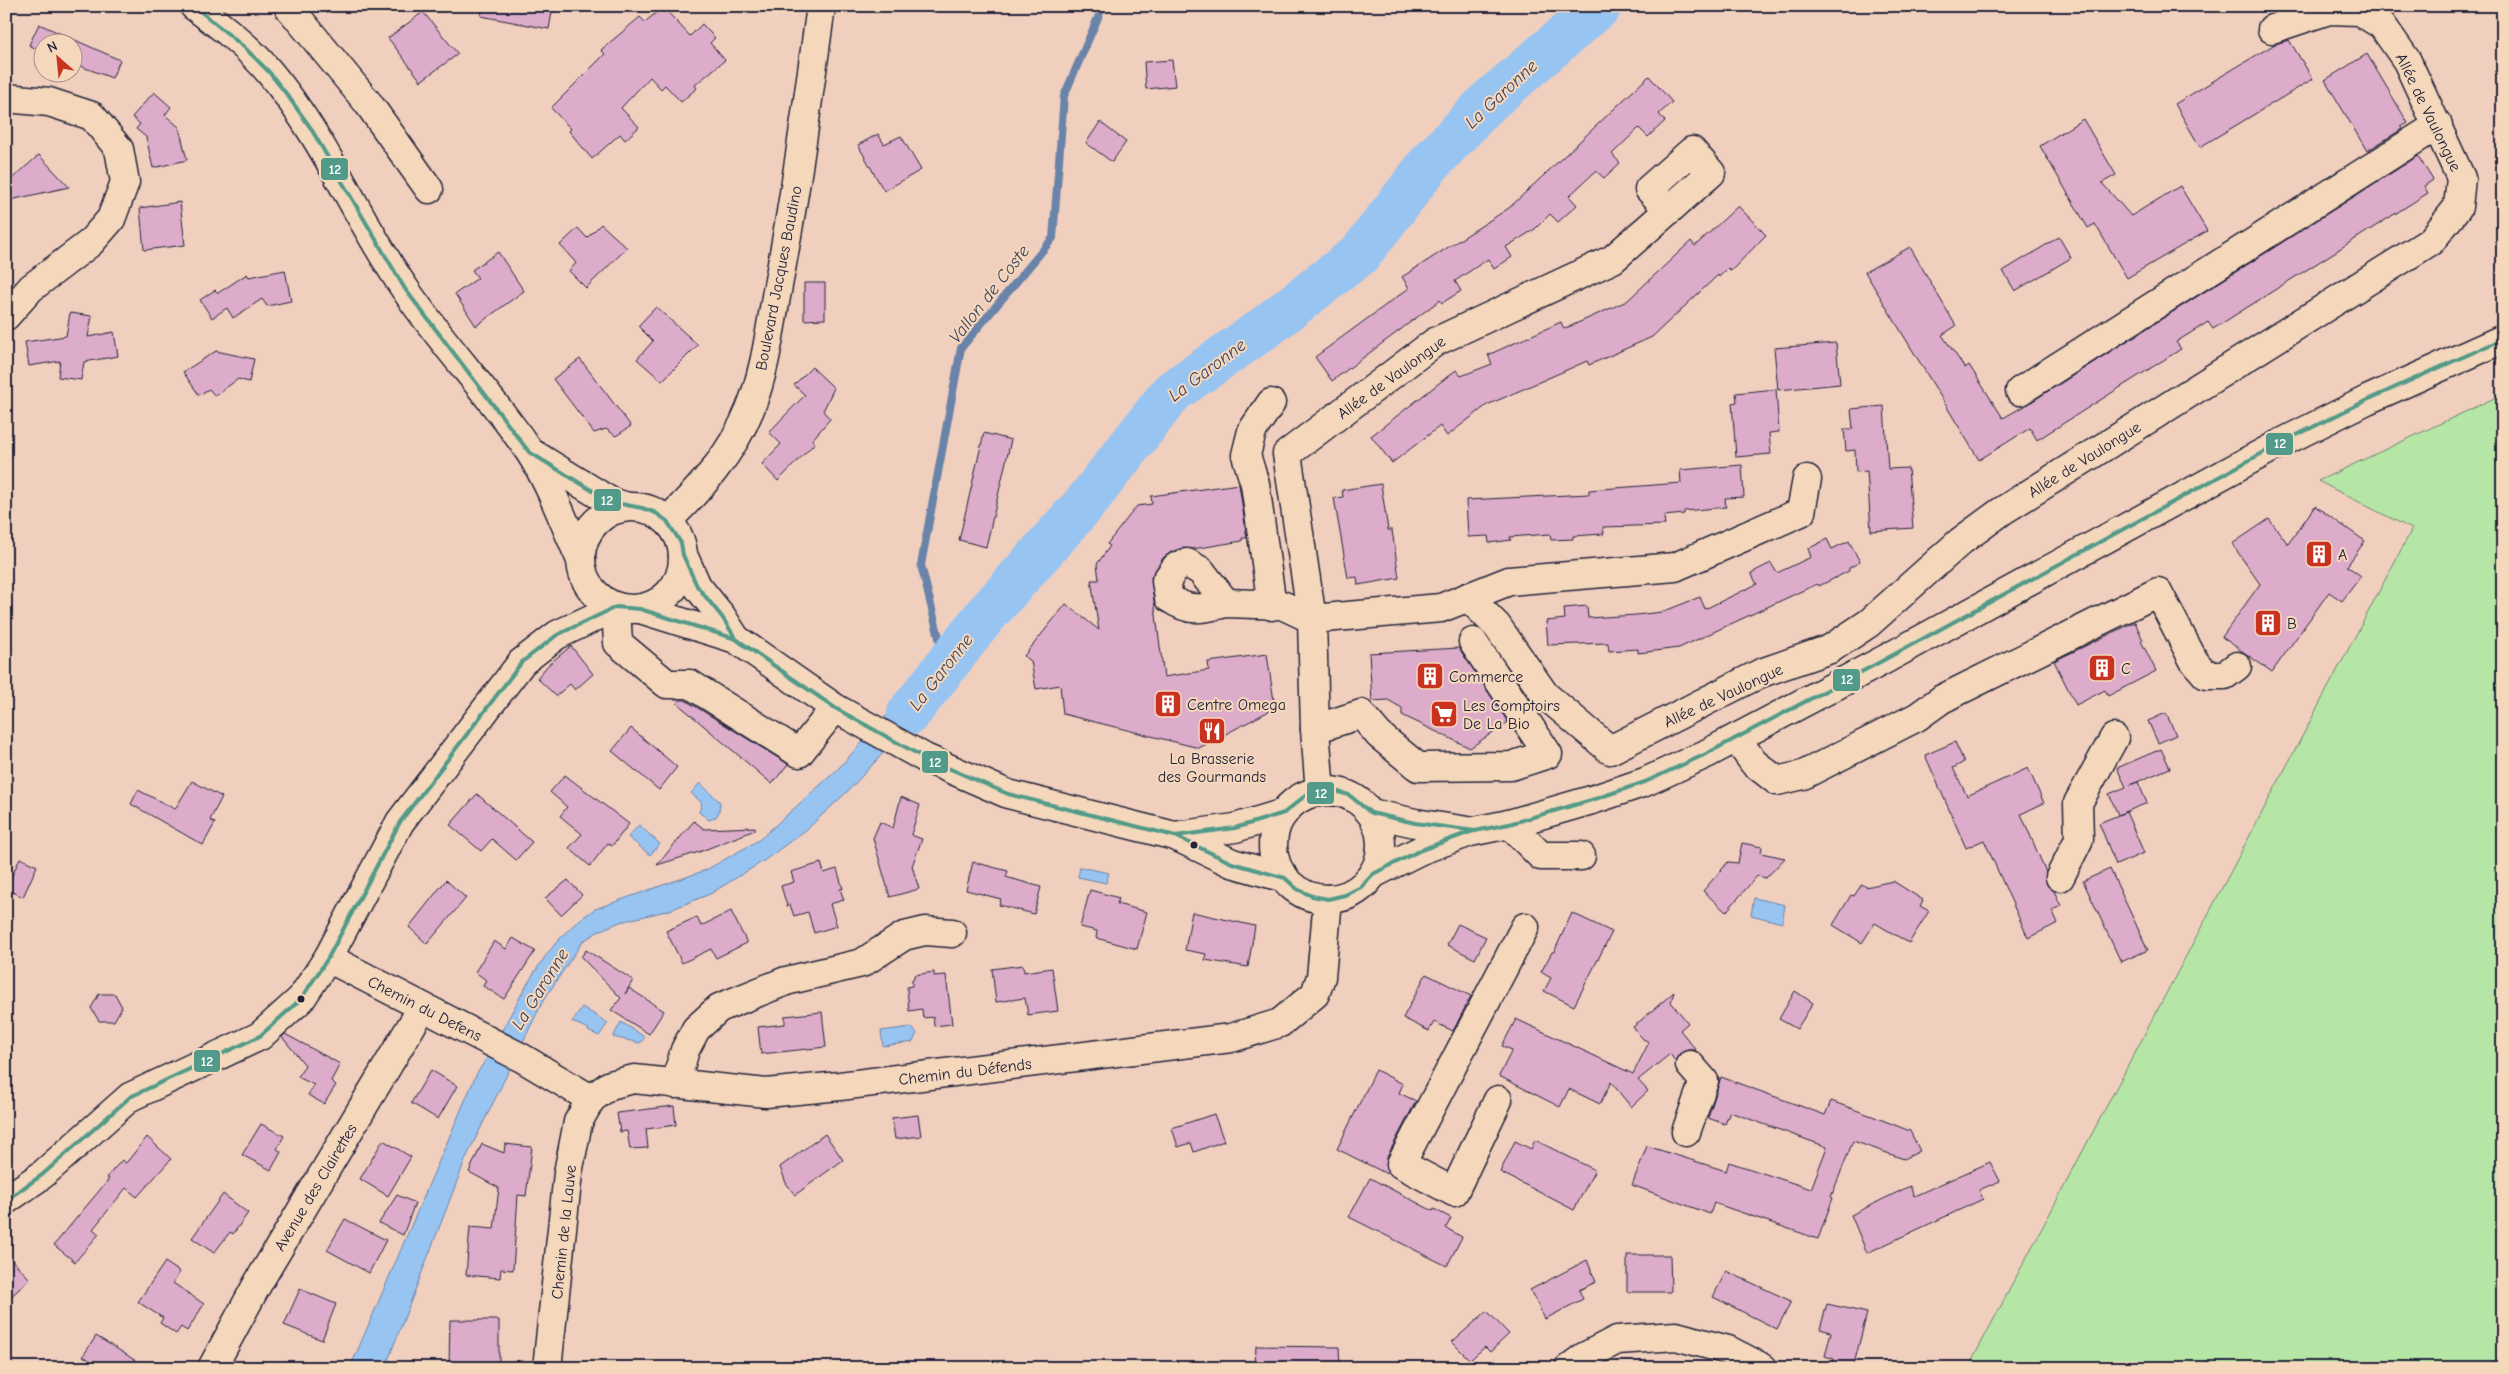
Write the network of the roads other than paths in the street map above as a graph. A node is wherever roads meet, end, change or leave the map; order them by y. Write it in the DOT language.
graph roads {
  1 [pos="194,6"];
  2 [pos="288,6"];
  3 [pos="821,6"];
  4 [pos="2272,29"];
  5 [pos="6,98"];
  6 [pos="2438,125"];
  7 [pos="429,189"];
  8 [pos="1668,210"];
  9 [pos="6,316"];
  10 [pos="2503,339"];
  11 [pos="2020,391"];
  12 [pos="1271,403"];
  13 [pos="529,452"];
  14 [pos="1807,479"];
  15 [pos="628,508"];
  16 [pos="667,521"];
  17 [pos="683,555"];
  18 [pos="581,560"];
  19 [pos="1468,597"];
  20 [pos="1226,603"];
  21 [pos="1272,606"];
  22 [pos="628,608"];
  23 [pos="1312,619"];
  24 [pos="736,639"];
  25 [pos="1474,642"];
  26 [pos="2236,666"];
  27 [pos="846,714"];
  28 [pos="1315,729"];
  29 [pos="1736,738"];
  30 [pos="2114,738"];
  31 [pos="1320,792"];
  32 [pos="1284,813"];
  33 [pos="1371,813"];
  34 [pos="1509,824"];
  35 [pos="1470,832"];
  36 [pos="1175,836"];
  37 [pos="1580,856"];
  38 [pos="1373,874"];
  39 [pos="2060,876"];
  40 [pos="1285,878"];
  41 [pos="1328,899"];
  42 [pos="1525,927"];
  43 [pos="952,933"];
  44 [pos="328,958"];
  45 [pos="422,1008"];
  46 [pos="1690,1065"];
  47 [pos="674,1084"];
  48 [pos="591,1099"];
  49 [pos="1498,1100"];
  50 [pos="1686,1132"];
  51 [pos="6,1200"];
  52 [pos="212,1368"];
  53 [pos="547,1368"];
  54 [pos="1569,1368"];
  55 [pos="1763,1368"];
  1 -- 13 [label="street"];
  2 -- 7 [label="street"];
  3 -- 16 [label="street, Boulevard Jacques Baudino"];
  4 -- 6 [label="street, Allée de Vaulongue"];
  5 -- 9 [label="street"];
  6 -- 11 [label="street"];
  6 -- 19 [label="street, Allée de Vaulongue"];
  8 -- 23 [label="street, Allée de Vaulongue"];
  10 -- 29 [label="street"];
  12 -- 21 [label="street"];
  13 -- 15 [label="street"];
  13 -- 18 [label="street"];
  14 -- 19 [label="street"];
  15 -- 16 [label="street"];
  15 -- 18 [label="street"];
  16 -- 17 [label="street"];
  17 -- 22 [label="street"];
  17 -- 24 [label="street"];
  18 -- 22 [label="street"];
  19 -- 23 [label="street"];
  20 -- 21 [label="street"];
  21 -- 23 [label="street"];
  22 -- 24 [label="street"];
  22 -- 27 [label="street"];
  22 -- 44 [label="street"];
  23 -- 28 [label="street, Allée de Vaulongue"];
  24 -- 27 [label="street"];
  25 -- 28 [label="street"];
  26 -- 29 [label="street"];
  27 -- 36 [label="street"];
  28 -- 31 [label="street, Allée de Vaulongue"];
  29 -- 34 [label="street"];
  30 -- 39 [label="street"];
  31 -- 32 [label="street"];
  31 -- 33 [label="street"];
  32 -- 36 [label="street"];
  32 -- 40 [label="street"];
  33 -- 35 [label="street"];
  33 -- 38 [label="street"];
  34 -- 35 [label="street"];
  34 -- 37 [label="street"];
  35 -- 38 [label="street"];
  36 -- 40 [label="street"];
  38 -- 41 [label="street"];
  40 -- 41 [label="street"];
  41 -- 47 [label="street, Chemin du Défends"];
  42 -- 49 [label="street"];
  43 -- 47 [label="street"];
  44 -- 45 [label="street, Chemin du Defens"];
  44 -- 51 [label="street"];
  45 -- 48 [label="street, Chemin du Defens"];
  45 -- 52 [label="street, Avenue des Clairettes"];
  46 -- 50 [label="street"];
  47 -- 48 [label="street, Chemin du Défends"];
  48 -- 53 [label="street, Chemin de la Lauve"];
  54 -- 55 [label="street"];
}
